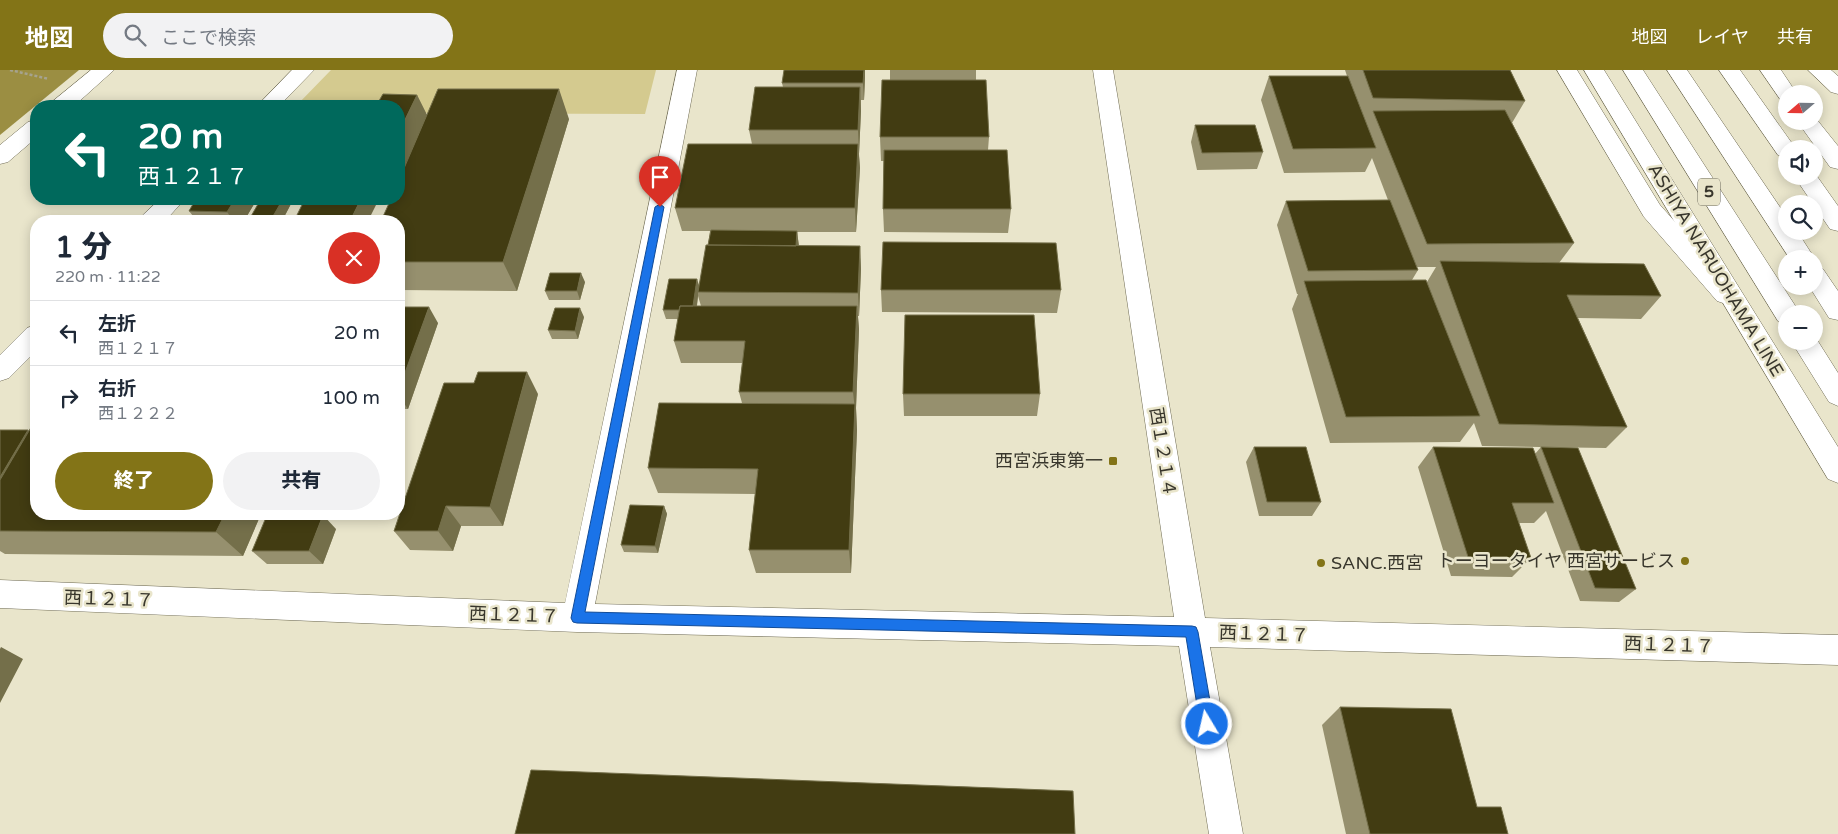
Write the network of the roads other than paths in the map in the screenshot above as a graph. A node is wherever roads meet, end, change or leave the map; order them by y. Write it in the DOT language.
graph roads {
  1 [pos="104,70"];
  2 [pos="304,70"];
  3 [pos="687,70"];
  4 [pos="1103,70"];
  5 [pos="1567,70"];
  6 [pos="1594,70"];
  7 [pos="1633,70"];
  8 [pos="1677,70"];
  9 [pos="1729,70"];
  10 [pos="1770,70"];
  11 [pos="1818,70"];
  12 [pos="1781,85"];
  13 [pos="1838,87"];
  14 [pos="68,100"];
  15 [pos="273,100"];
  16 [pos="1815,130"];
  17 [pos="30,132"];
  18 [pos="1779,140"];
  19 [pos="0,157"];
  20 [pos="1838,162"];
  21 [pos="1811,185"];
  22 [pos="168,205"];
  23 [pos="157,215"];
  24 [pos="1838,223"];
  25 [pos="1797,250"];
  26 [pos="1823,288"];
  27 [pos="1781,305"];
  28 [pos="1738,309"];
  29 [pos="1838,311"];
  30 [pos="30,342"];
  31 [pos="1810,350"];
  32 [pos="0,371"];
  33 [pos="1838,395"];
  34 [pos="1838,470"];
  35 [pos="0,594"];
  36 [pos="577,618"];
  37 [pos="1192,632"];
  38 [pos="1838,650"];
  39 [pos="1226,834"];
  1 -- 14 [label="main road"];
  2 -- 15 [label="main road"];
  3 -- 36 [label="main road"];
  4 -- 37 [label="main road, 西１２１４"];
  5 -- 28 [label="main road"];
  6 -- 28 [label="main road, ASHIYA NARUOHAMA LINE"];
  7 -- 27 [label="main road, 5"];
  8 -- 25 [label="main road, 5"];
  9 -- 18 [label="main road"];
  10 -- 12 [label="main road"];
  11 -- 13 [label="main road"];
  16 -- 20 [label="main road"];
  17 -- 19 [label="main road"];
  21 -- 24 [label="main road"];
  22 -- 23 [label="main road"];
  26 -- 29 [label="main road"];
  28 -- 34 [label="main road, ASHIYA NARUOHAMA LINE"];
  30 -- 32 [label="main road"];
  31 -- 33 [label="main road"];
  35 -- 36 [label="main road, 西１２１７"];
  36 -- 37 [label="main road, 西１２１７"];
  37 -- 38 [label="main road, 西１２１７"];
  37 -- 39 [label="main road, 西１２１４"];
}
